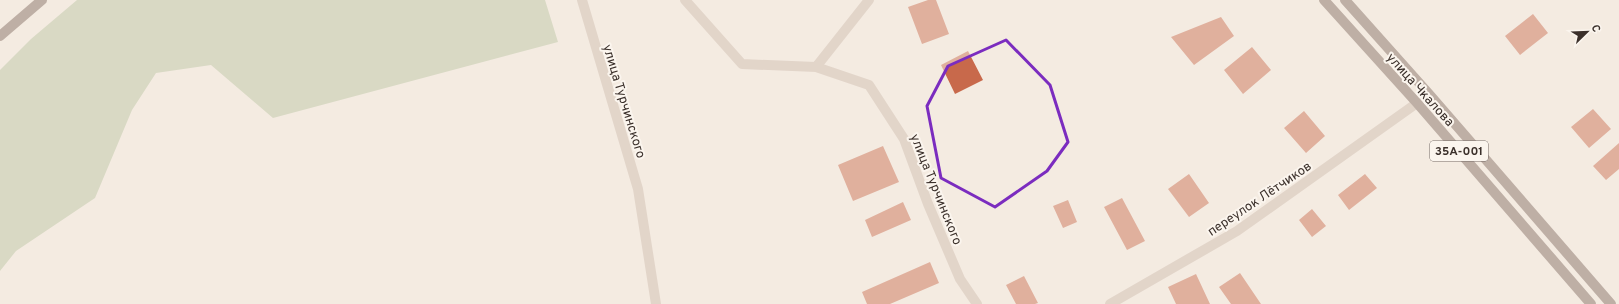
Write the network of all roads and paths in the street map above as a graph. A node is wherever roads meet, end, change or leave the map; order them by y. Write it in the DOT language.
graph roads {
  1 [pos="42,0"];
  2 [pos="582,0"];
  3 [pos="685,0"];
  4 [pos="869,0"];
  5 [pos="1324,0"];
  6 [pos="1345,0"];
  7 [pos="0,36"];
  8 [pos="816,67"];
  9 [pos="1429,94"];
  10 [pos="1417,103"];
  11 [pos="656,304"];
  12 [pos="977,304"];
  13 [pos="1110,304"];
  14 [pos="1591,304"];
  15 [pos="1612,304"];
  1 -- 7 [label="main road"];
  2 -- 11 [label="street, улица Турчинского"];
  3 -- 8 [label="street, улица Турчинского"];
  4 -- 8 [label="street"];
  5 -- 10 [label="main road, улица Чкалова / 35А-001"];
  6 -- 9 [label="main road, улица Чкалова / 35А-001"];
  8 -- 12 [label="street, улица Турчинского"];
  9 -- 10 [label="main road"];
  9 -- 15 [label="main road, улица Чкалова / 35А-001"];
  10 -- 13 [label="street, переулок Лётчиков"];
  10 -- 14 [label="main road, улица Чкалова / 35А-001"];
}
